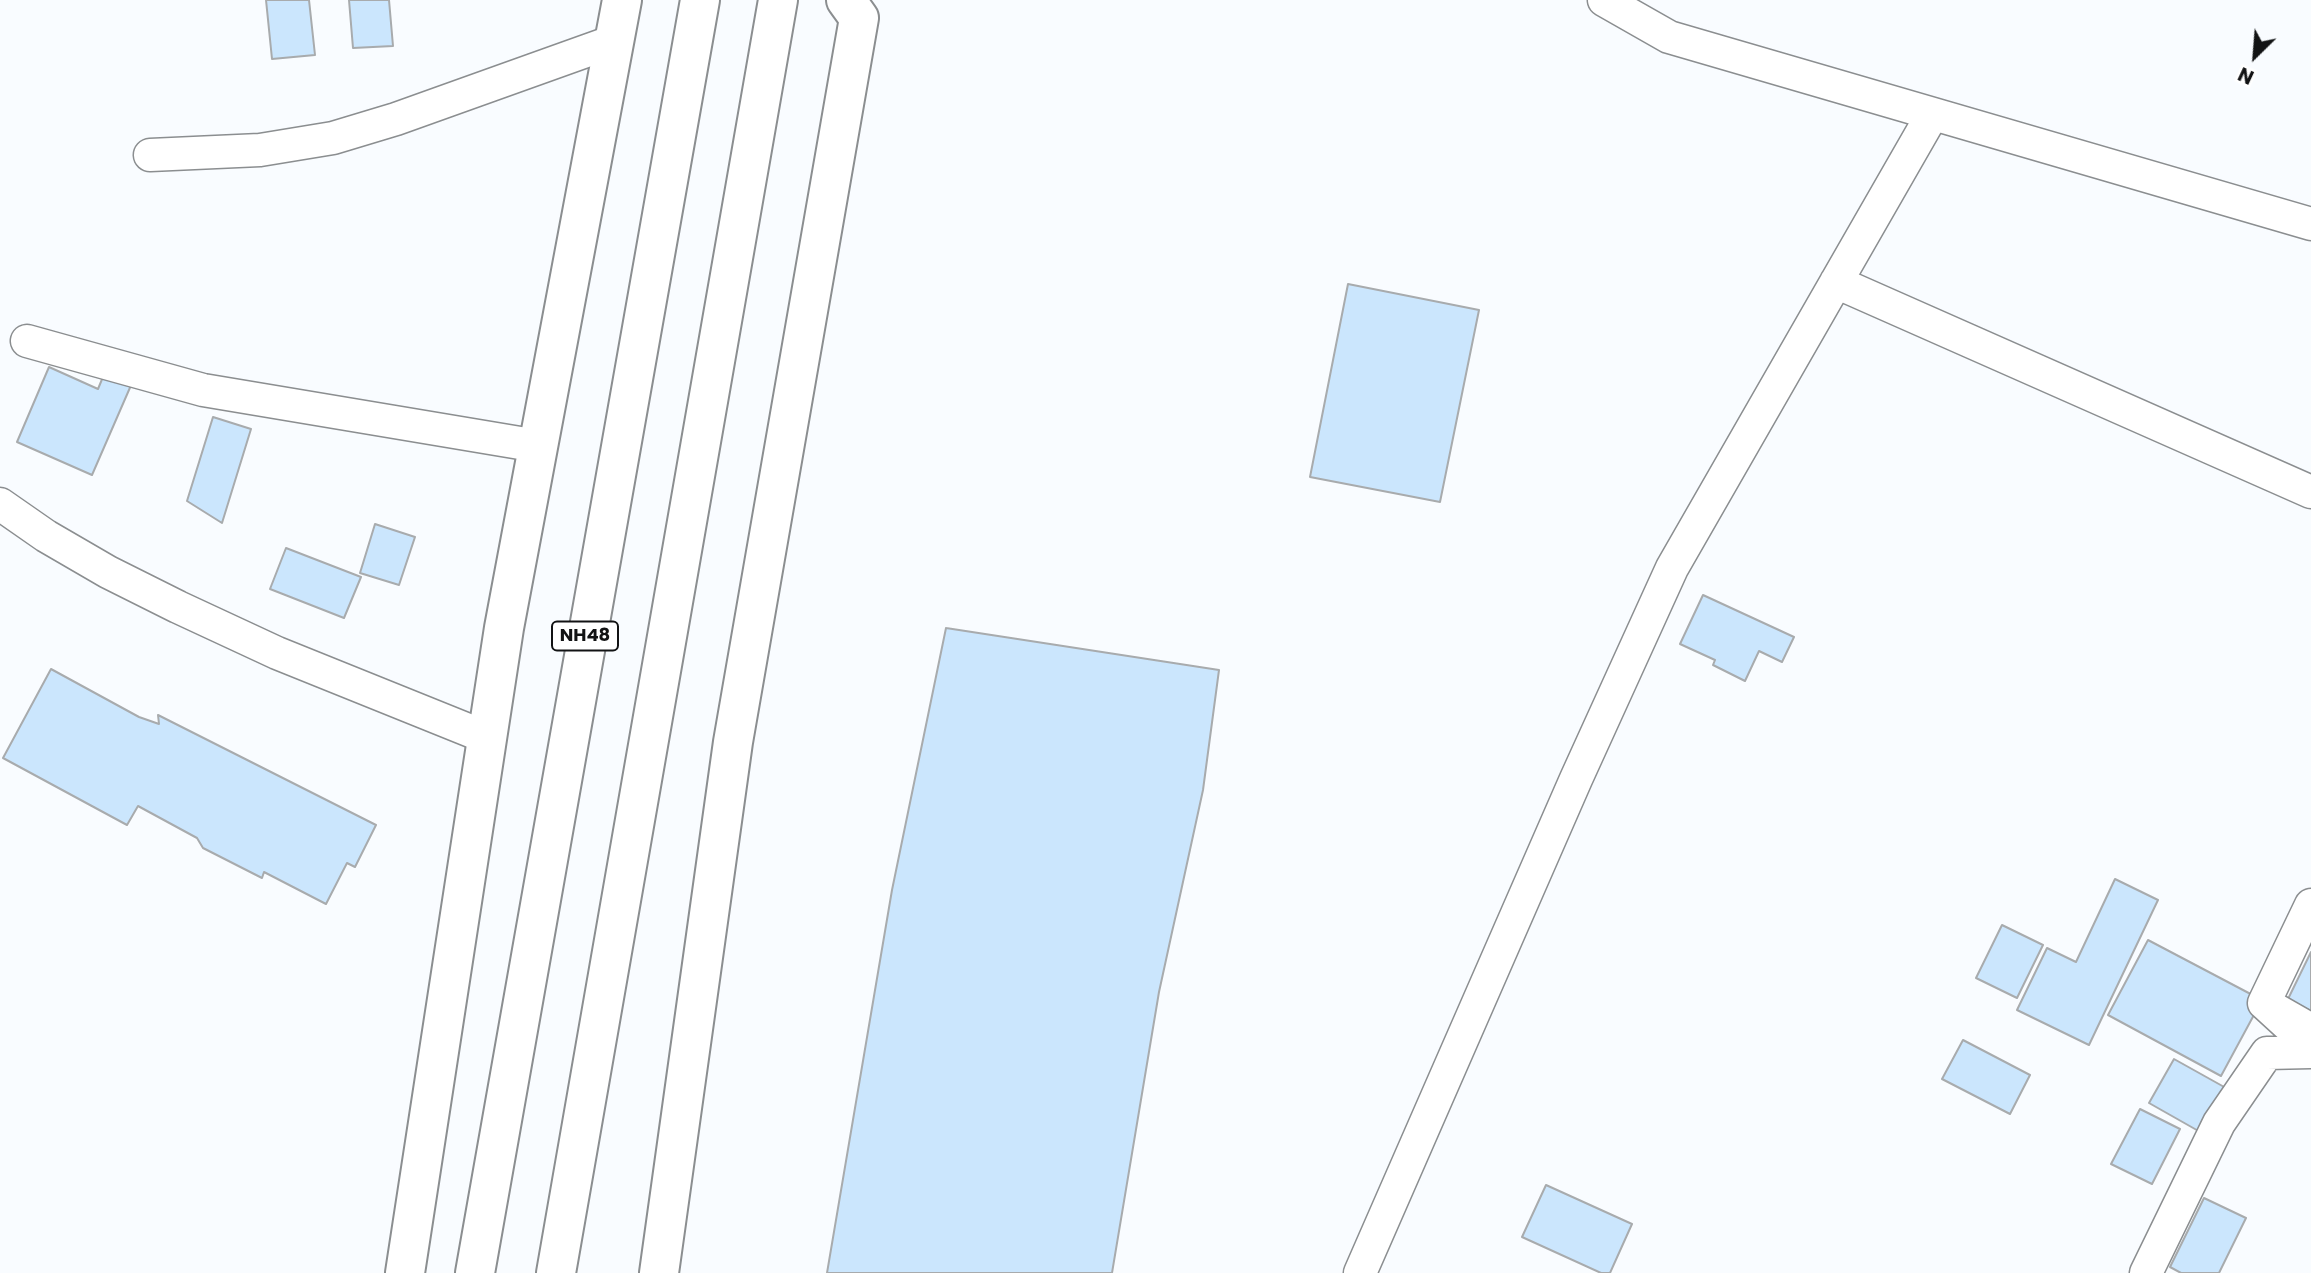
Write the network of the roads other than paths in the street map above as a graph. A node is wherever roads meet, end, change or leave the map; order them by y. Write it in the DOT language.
graph roads {
  1 [pos="622,0"];
  2 [pos="700,0"];
  3 [pos="778,0"];
  4 [pos="1604,0"];
  5 [pos="855,6"];
  6 [pos="614,41"];
  7 [pos="1932,115"];
  8 [pos="150,155"];
  9 [pos="2311,224"];
  10 [pos="1836,282"];
  11 [pos="27,341"];
  12 [pos="538,446"];
  13 [pos="2311,492"];
  14 [pos="0,504"];
  15 [pos="488,738"];
  16 [pos="2311,905"];
  17 [pos="2264,1003"];
  18 [pos="2311,1030"];
  19 [pos="2311,1046"];
  20 [pos="2311,1052"];
  21 [pos="405,1273"];
  22 [pos="475,1273"];
  23 [pos="556,1273"];
  24 [pos="659,1273"];
  25 [pos="1360,1273"];
  26 [pos="2146,1273"];
  1 -- 6 [label="highway"];
  2 -- 22 [label="highway, NH48"];
  3 -- 23 [label="highway"];
  4 -- 7 [label="street"];
  5 -- 24 [label="highway"];
  6 -- 8 [label="street"];
  6 -- 12 [label="highway"];
  7 -- 9 [label="street"];
  7 -- 10 [label="street"];
  10 -- 13 [label="street"];
  10 -- 25 [label="street"];
  11 -- 12 [label="street"];
  12 -- 15 [label="highway"];
  14 -- 15 [label="street"];
  15 -- 21 [label="highway"];
  16 -- 17 [label="street"];
  17 -- 18 [label="street"];
  17 -- 19 [label="street"];
  20 -- 26 [label="street"];
}
